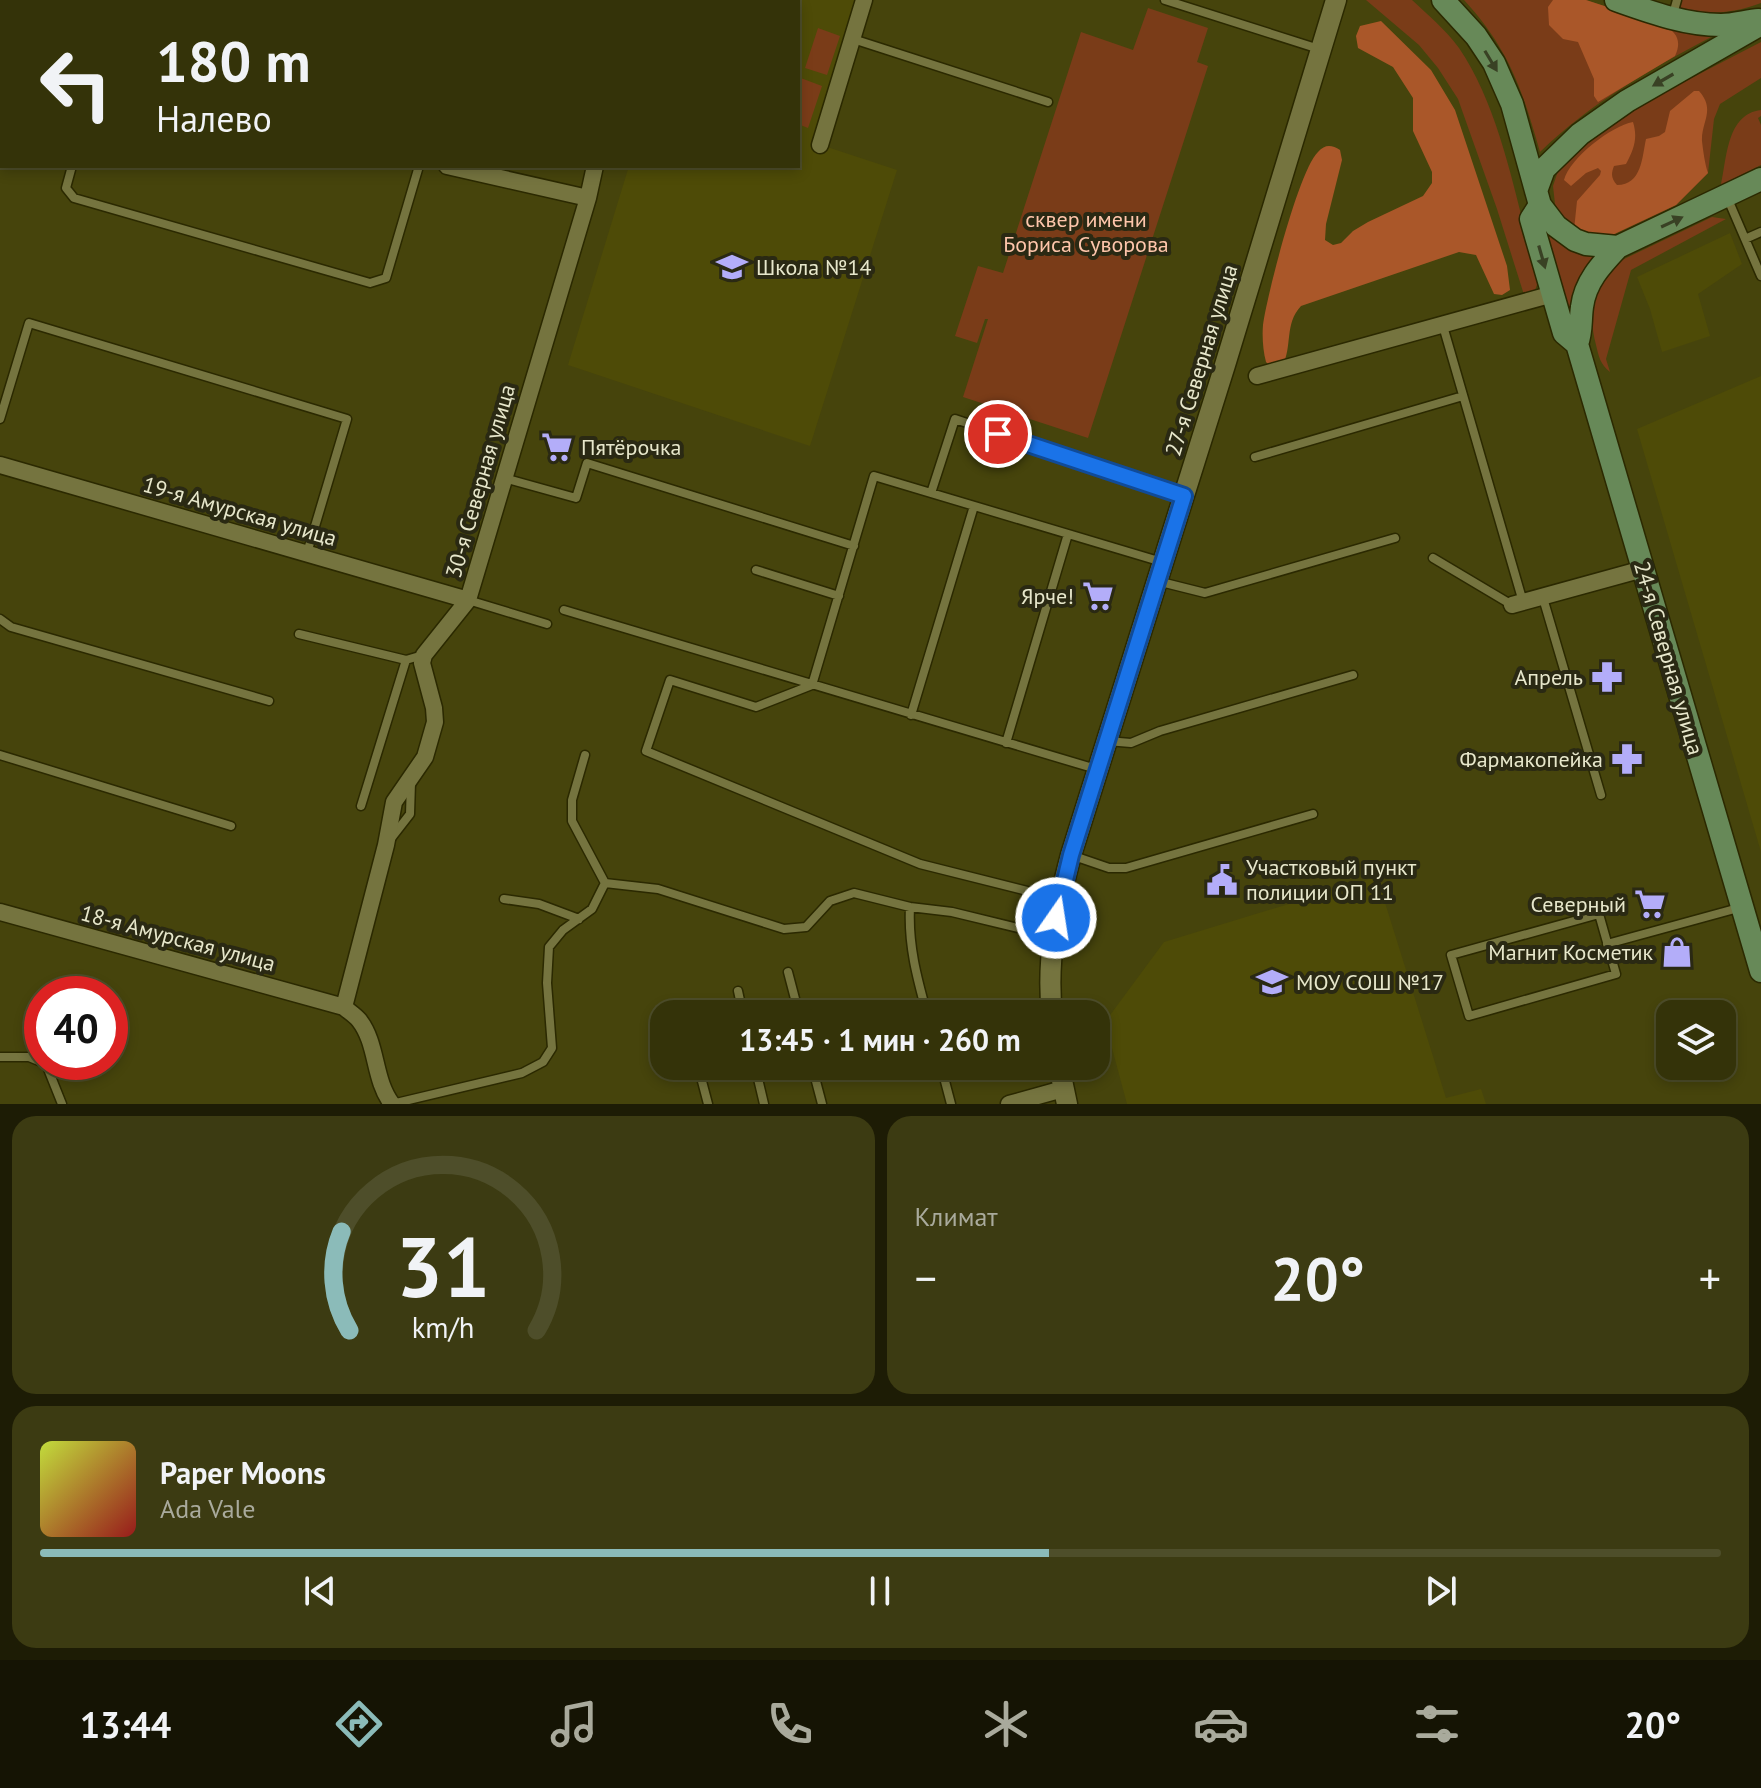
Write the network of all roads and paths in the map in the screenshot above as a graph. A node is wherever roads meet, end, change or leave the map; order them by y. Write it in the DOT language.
graph roads {
  1 [pos="864,0"];
  2 [pos="1165,0"];
  3 [pos="1336,0"];
  4 [pos="1443,0"];
  5 [pos="1616,0"];
  6 [pos="1675,9"];
  7 [pos="1761,21"];
  8 [pos="853,39"];
  9 [pos="1320,49"];
  10 [pos="1048,102"];
  11 [pos="820,145"];
  12 [pos="71,168"];
  13 [pos="418,168"];
  14 [pos="456,168"];
  15 [pos="595,168"];
  16 [pos="1761,179"];
  17 [pos="1727,196"];
  18 [pos="588,198"];
  19 [pos="1538,198"];
  20 [pos="1761,232"];
  21 [pos="1745,239"];
  22 [pos="1618,247"];
  23 [pos="1761,276"];
  24 [pos="1553,294"];
  25 [pos="1443,326"];
  26 [pos="1577,344"];
  27 [pos="1257,376"];
  28 [pos="1463,396"];
  29 [pos="0,419"];
  30 [pos="1255,457"];
  31 [pos="0,465"];
  32 [pos="504,478"];
  33 [pos="931,493"];
  34 [pos="1184,496"];
  35 [pos="974,506"];
  36 [pos="1068,534"];
  37 [pos="1395,538"];
  38 [pos="854,546"];
  39 [pos="307,553"];
  40 [pos="1433,558"];
  41 [pos="1643,569"];
  42 [pos="756,570"];
  43 [pos="1160,572"];
  44 [pos="839,596"];
  45 [pos="1543,598"];
  46 [pos="468,600"];
  47 [pos="1518,604"];
  48 [pos="564,610"];
  49 [pos="0,619"];
  50 [pos="547,624"];
  51 [pos="299,634"];
  52 [pos="424,655"];
  53 [pos="406,660"];
  54 [pos="1353,675"];
  55 [pos="812,685"];
  56 [pos="269,701"];
  57 [pos="911,715"];
  58 [pos="1106,741"];
  59 [pos="1006,743"];
  60 [pos="0,755"];
  61 [pos="585,755"];
  62 [pos="1098,770"];
  63 [pos="1601,795"];
  64 [pos="361,806"];
  65 [pos="1313,814"];
  66 [pos="231,826"];
  67 [pos="1071,855"];
  68 [pos="605,883"];
  69 [pos="504,899"];
  70 [pos="1059,899"];
  71 [pos="910,907"];
  72 [pos="1742,907"];
  73 [pos="0,912"];
  74 [pos="579,919"];
  75 [pos="1052,936"];
  76 [pos="1607,944"];
  77 [pos="1760,967"];
  78 [pos="788,972"];
  79 [pos="738,991"];
  80 [pos="740,1000"];
  81 [pos="795,1000"];
  82 [pos="923,1000"];
  83 [pos="1050,1000"];
  84 [pos="344,1007"];
  85 [pos="0,1057"];
  86 [pos="702,1080"];
  87 [pos="758,1080"];
  88 [pos="816,1080"];
  89 [pos="945,1080"];
  90 [pos="1065,1096"];
  91 [pos="62,1104"];
  92 [pos="392,1104"];
  93 [pos="708,1104"];
  94 [pos="764,1104"];
  95 [pos="822,1104"];
  96 [pos="951,1104"];
  97 [pos="1009,1104"];
  1 -- 8 [label="street"];
  2 -- 9 [label="lane"];
  3 -- 9 [label="street, 27-я Северная улица"];
  4 -- 19 [label="main road, 24-я Северная улица, one-way"];
  5 -- 6 [label="main road"];
  6 -- 7 [label="main road"];
  7 -- 19 [label="main road, one-way"];
  8 -- 10 [label="lane"];
  8 -- 11 [label="street"];
  9 -- 34 [label="street, 27-я Северная улица"];
  12 -- 13 [label="lane"];
  14 -- 18 [label="street"];
  15 -- 18 [label="street, 30-я Северная улица"];
  16 -- 17 [label="main road"];
  17 -- 21 [label="lane"];
  22 -- 17 [label="main road, one-way"];
  18 -- 32 [label="street, 30-я Северная улица"];
  19 -- 22 [label="main road"];
  19 -- 24 [label="main road, 24-я Северная улица, one-way"];
  20 -- 21 [label="lane"];
  21 -- 23 [label="lane"];
  22 -- 26 [label="main road, 24-я Северная улица"];
  24 -- 25 [label="street"];
  24 -- 26 [label="main road, 24-я Северная улица"];
  25 -- 27 [label="street"];
  25 -- 28 [label="lane"];
  26 -- 41 [label="main road, 24-я Северная улица"];
  28 -- 30 [label="lane"];
  28 -- 47 [label="lane"];
  29 -- 39 [label="lane"];
  31 -- 39 [label="street, 19-я Амурская улица"];
  32 -- 38 [label="lane"];
  32 -- 46 [label="street, 30-я Северная улица"];
  33 -- 34 [label="lane"];
  33 -- 35 [label="lane"];
  33 -- 38 [label="lane"];
  34 -- 43 [label="street, 27-я Северная улица"];
  35 -- 36 [label="lane"];
  35 -- 57 [label="lane"];
  36 -- 43 [label="lane"];
  36 -- 59 [label="lane"];
  37 -- 43 [label="lane"];
  38 -- 44 [label="lane"];
  39 -- 46 [label="street, 19-я Амурская улица"];
  40 -- 47 [label="lane"];
  41 -- 45 [label="street"];
  41 -- 72 [label="main road, 24-я Северная улица"];
  42 -- 44 [label="lane"];
  43 -- 58 [label="street, 27-я Северная улица"];
  44 -- 55 [label="lane"];
  45 -- 47 [label="street"];
  45 -- 63 [label="lane"];
  46 -- 50 [label="lane"];
  46 -- 52 [label="street, 30-я Северная улица"];
  48 -- 55 [label="lane"];
  49 -- 56 [label="lane"];
  51 -- 53 [label="lane"];
  52 -- 53 [label="lane"];
  52 -- 84 [label="street"];
  53 -- 64 [label="lane"];
  54 -- 58 [label="lane"];
  55 -- 57 [label="lane"];
  55 -- 70 [label="lane"];
  57 -- 59 [label="lane"];
  58 -- 62 [label="street, 27-я Северная улица"];
  59 -- 62 [label="lane"];
  60 -- 66 [label="lane"];
  61 -- 68 [label="lane"];
  62 -- 67 [label="street, 27-я Северная улица"];
  65 -- 67 [label="lane"];
  67 -- 70 [label="street, 27-я Северная улица"];
  68 -- 71 [label="lane"];
  68 -- 74 [label="lane"];
  69 -- 74 [label="lane"];
  70 -- 75 [label="street, 27-я Северная улица"];
  71 -- 75 [label="lane"];
  71 -- 82 [label="lane"];
  72 -- 76 [label="lane"];
  72 -- 77 [label="main road, 24-я Северная улица"];
  73 -- 84 [label="street, 18-я Амурская улица"];
  74 -- 92 [label="lane"];
  75 -- 83 [label="street, 27-я Северная улица"];
  76 -- 76 [label="lane"];
  78 -- 81 [label="lane"];
  79 -- 80 [label="lane"];
  84 -- 92 [label="street"];
  85 -- 91 [label="lane"];
  86 -- 93 [label="lane"];
  87 -- 94 [label="lane"];
  88 -- 95 [label="lane"];
  89 -- 96 [label="lane"];
  90 -- 97 [label="street"];
}
